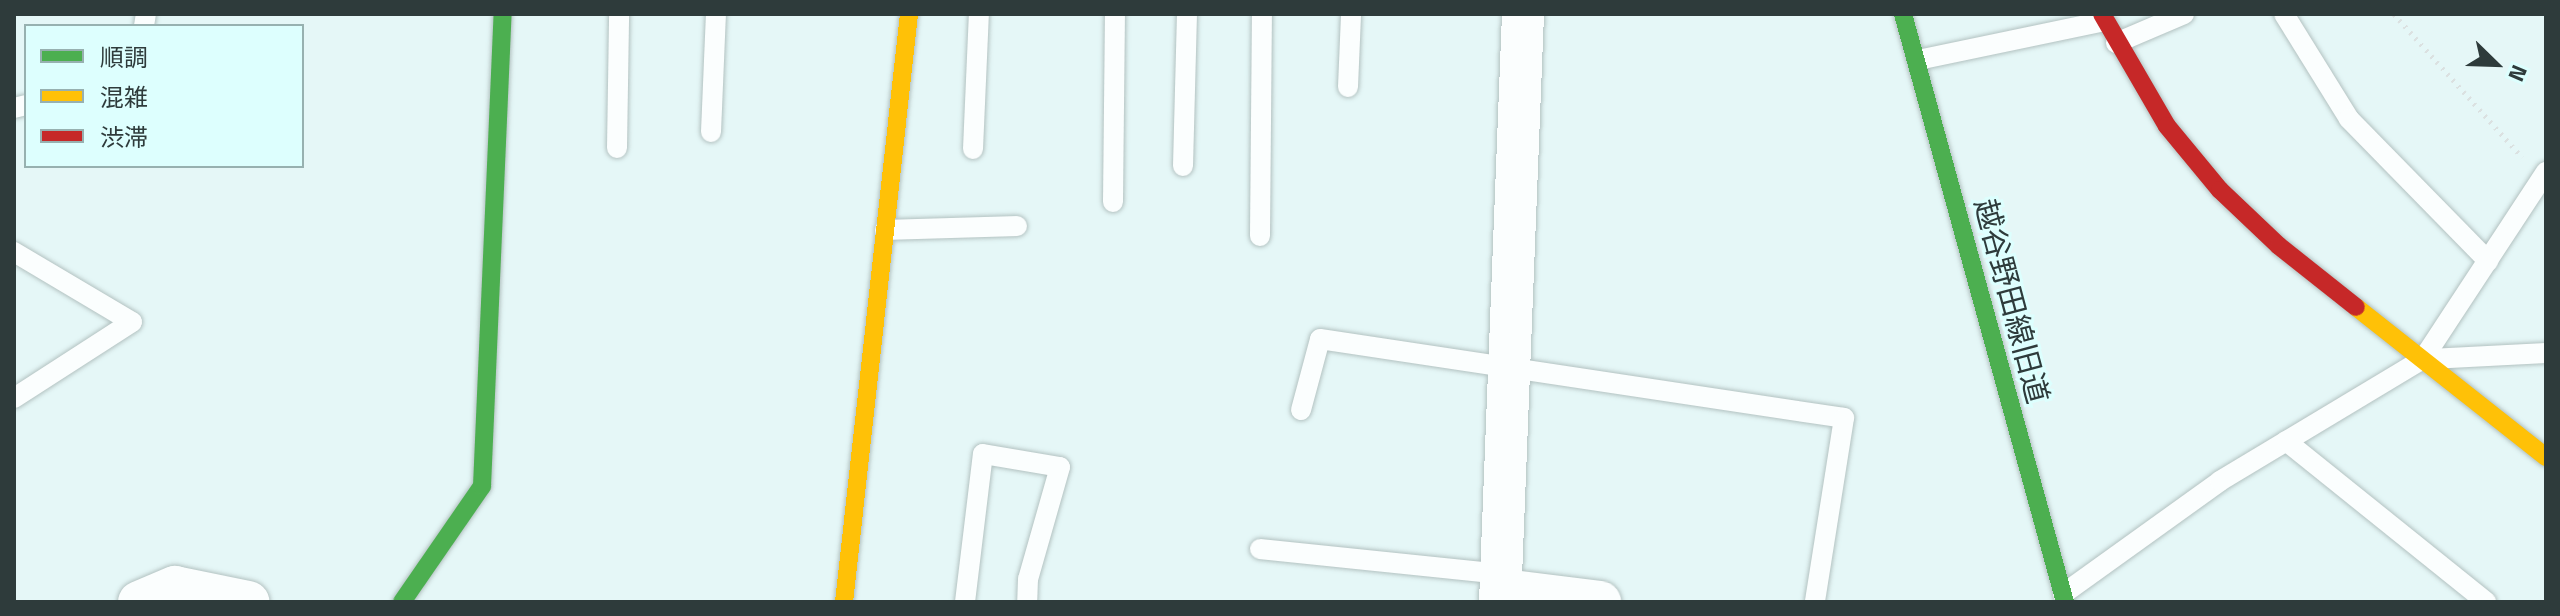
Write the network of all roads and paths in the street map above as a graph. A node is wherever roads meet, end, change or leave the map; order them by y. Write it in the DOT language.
graph roads {
  1 [pos="503,14"];
  2 [pos="619,14"];
  3 [pos="716,14"];
  4 [pos="909,14"];
  5 [pos="979,14"];
  6 [pos="1115,14"];
  7 [pos="1187,14"];
  8 [pos="1262,14"];
  9 [pos="1351,14"];
  10 [pos="1523,14"];
  11 [pos="1903,14"];
  12 [pos="2184,14"];
  13 [pos="2284,14"];
  14 [pos="2394,14"];
  15 [pos="2104,18"];
  16 [pos="2116,43"];
  17 [pos="1918,60"];
  18 [pos="1348,87"];
  19 [pos="711,132"];
  20 [pos="617,148"];
  21 [pos="973,149"];
  22 [pos="1183,166"];
  23 [pos="2544,175"];
  24 [pos="1113,202"];
  25 [pos="1017,226"];
  26 [pos="885,230"];
  27 [pos="1260,236"];
  28 [pos="14,252"];
  29 [pos="2488,261"];
  30 [pos="2546,353"];
  31 [pos="2423,359"];
  32 [pos="1511,369"];
  33 [pos="14,398"];
  34 [pos="1301,410"];
  35 [pos="2286,441"];
  36 [pos="2546,457"];
  37 [pos="1260,549"];
  38 [pos="1502,589"];
  39 [pos="2064,598"];
  40 [pos="139,602"];
  41 [pos="248,602"];
  42 [pos="402,602"];
  43 [pos="844,602"];
  44 [pos="965,602"];
  45 [pos="1027,602"];
  46 [pos="1600,602"];
  47 [pos="1815,602"];
  48 [pos="2486,602"];
  1 -- 42 [label="street"];
  2 -- 20 [label="lane"];
  3 -- 19 [label="lane"];
  4 -- 26 [label="street"];
  5 -- 21 [label="lane"];
  6 -- 24 [label="lane"];
  7 -- 22 [label="lane"];
  8 -- 27 [label="lane"];
  9 -- 18 [label="lane"];
  10 -- 32 [label="street"];
  11 -- 17 [label="street, 越谷野田線旧道"];
  12 -- 16 [label="lane"];
  13 -- 29 [label="lane"];
  14 -- 23 [label="path"];
  15 -- 16 [label="street"];
  15 -- 17 [label="lane"];
  16 -- 31 [label="street"];
  17 -- 39 [label="street, 越谷野田線旧道"];
  23 -- 29 [label="lane"];
  25 -- 26 [label="lane"];
  26 -- 43 [label="street"];
  28 -- 33 [label="lane"];
  29 -- 31 [label="lane"];
  30 -- 31 [label="lane"];
  31 -- 35 [label="lane"];
  31 -- 36 [label="street"];
  32 -- 34 [label="lane"];
  32 -- 38 [label="street"];
  32 -- 47 [label="lane"];
  35 -- 39 [label="lane"];
  35 -- 48 [label="lane"];
  37 -- 38 [label="lane"];
  38 -- 46 [label="street"];
  40 -- 41 [label="street"];
  44 -- 45 [label="lane"];
}
